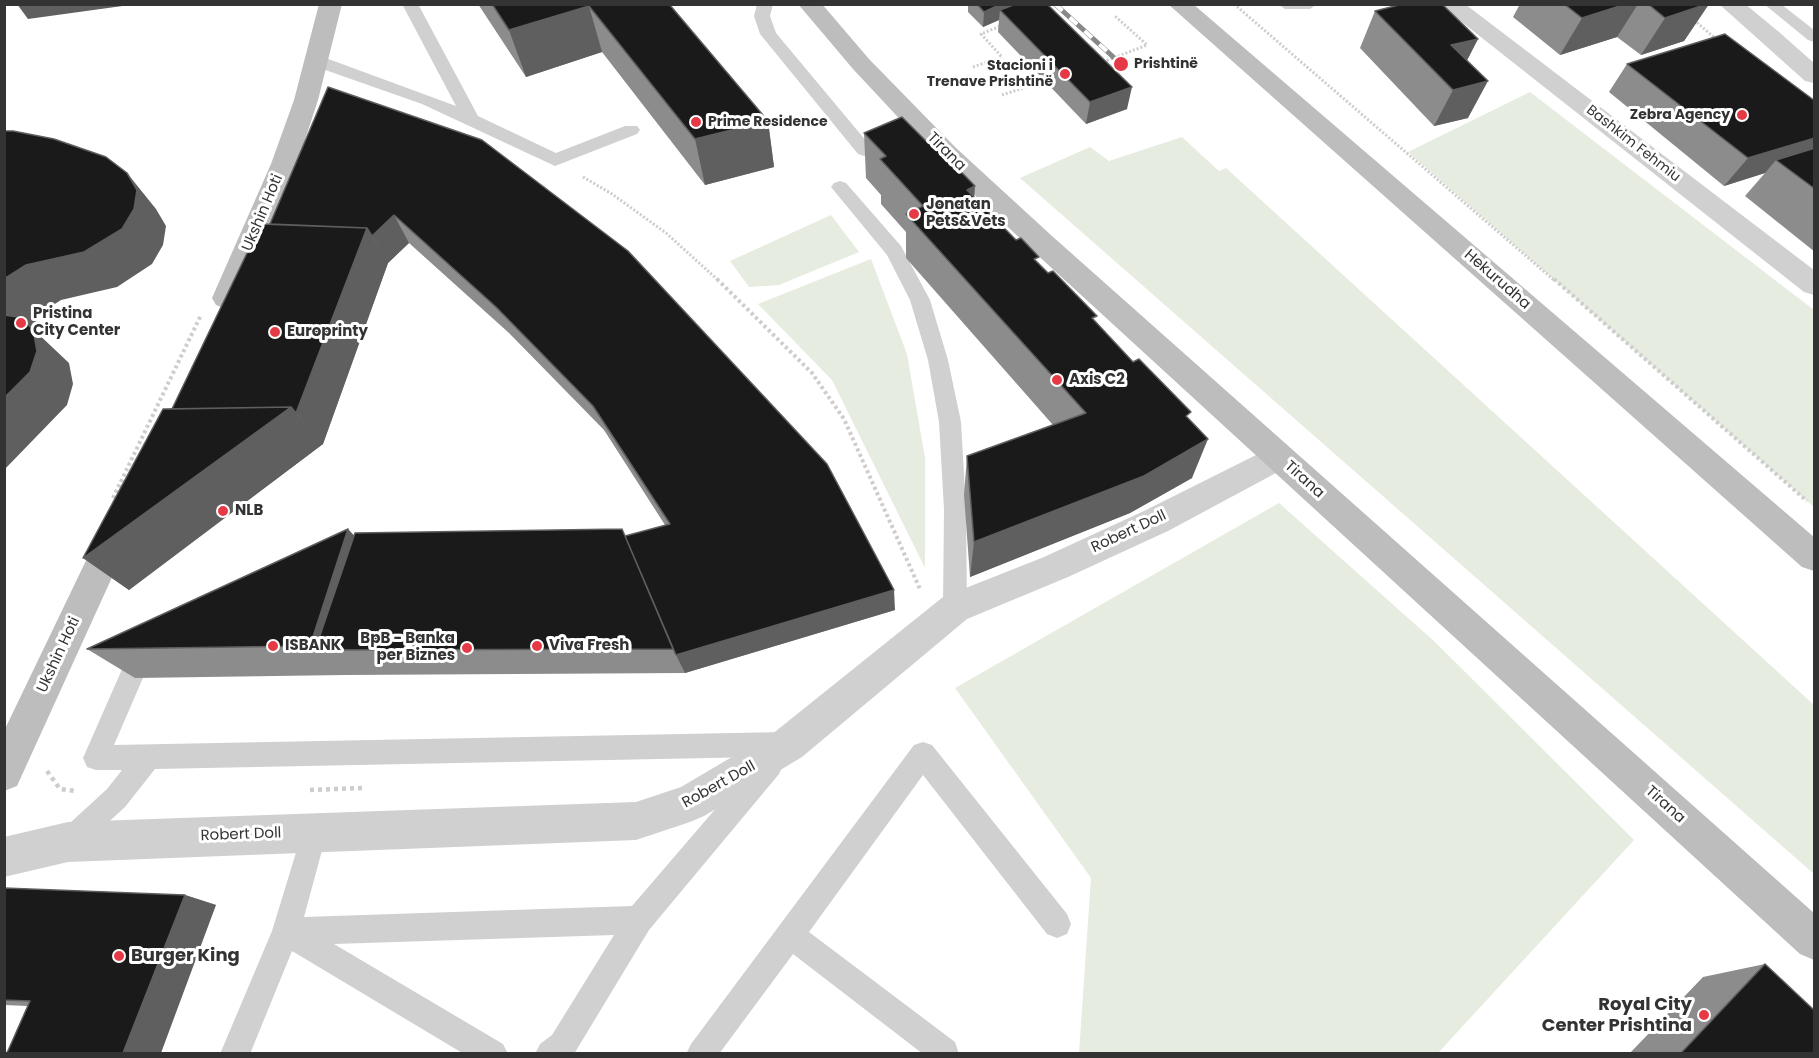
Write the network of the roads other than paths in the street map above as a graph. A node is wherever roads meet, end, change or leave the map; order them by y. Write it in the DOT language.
graph roads {
  1 [pos="331,4"];
  2 [pos="410,4"];
  3 [pos="765,4"];
  4 [pos="809,4"];
  5 [pos="1179,4"];
  6 [pos="1285,4"];
  7 [pos="1310,4"];
  8 [pos="1450,4"];
  9 [pos="1730,4"];
  10 [pos="1771,4"];
  11 [pos="1815,37"];
  12 [pos="317,61"];
  13 [pos="1815,76"];
  14 [pos="471,118"];
  15 [pos="921,127"];
  16 [pos="631,129"];
  17 [pos="840,187"];
  18 [pos="1815,285"];
  19 [pos="209,317"];
  20 [pos="1278,457"];
  21 [pos="120,503"];
  22 [pos="1815,557"];
  23 [pos="944,615"];
  24 [pos="153,626"];
  25 [pos="789,744"];
  26 [pos="149,757"];
  27 [pos="4,772"];
  28 [pos="315,831"];
  29 [pos="68,842"];
  30 [pos="4,857"];
  31 [pos="639,920"];
  32 [pos="1057,924"];
  33 [pos="286,932"];
  34 [pos="790,935"];
  35 [pos="1815,940"];
  36 [pos="945,1052"];
  37 [pos="235,1053"];
  38 [pos="493,1053"];
  39 [pos="550,1053"];
  40 [pos="701,1053"];
  1 -- 12 [label="main road, Ukshin Hoti"];
  2 -- 14 [label="lane"];
  3 -- 15 [label="lane"];
  4 -- 15 [label="main road, Tirana"];
  5 -- 22 [label="main road, Hekurudha"];
  6 -- 7 [label="lane"];
  8 -- 18 [label="street, Bashkim Fehmiu"];
  9 -- 13 [label="street"];
  10 -- 11 [label="lane"];
  12 -- 14 [label="lane"];
  12 -- 19 [label="main road, Ukshin Hoti"];
  14 -- 16 [label="lane"];
  15 -- 20 [label="main road, Tirana"];
  17 -- 23 [label="lane"];
  20 -- 23 [label="street, Robert Doll"];
  20 -- 35 [label="main road, Tirana"];
  21 -- 27 [label="main road, Ukshin Hoti"];
  23 -- 25 [label="street, Robert Doll"];
  24 -- 26 [label="lane"];
  25 -- 26 [label="lane"];
  25 -- 28 [label="street, Robert Doll"];
  25 -- 31 [label="lane"];
  26 -- 29 [label="lane"];
  28 -- 29 [label="street, Robert Doll"];
  28 -- 33 [label="lane"];
  29 -- 30 [label="street, Robert Doll"];
  31 -- 33 [label="lane"];
  31 -- 39 [label="lane"];
  32 -- 34 [label="lane"];
  33 -- 37 [label="lane"];
  33 -- 38 [label="lane"];
  34 -- 36 [label="lane"];
  34 -- 40 [label="lane"];
}
